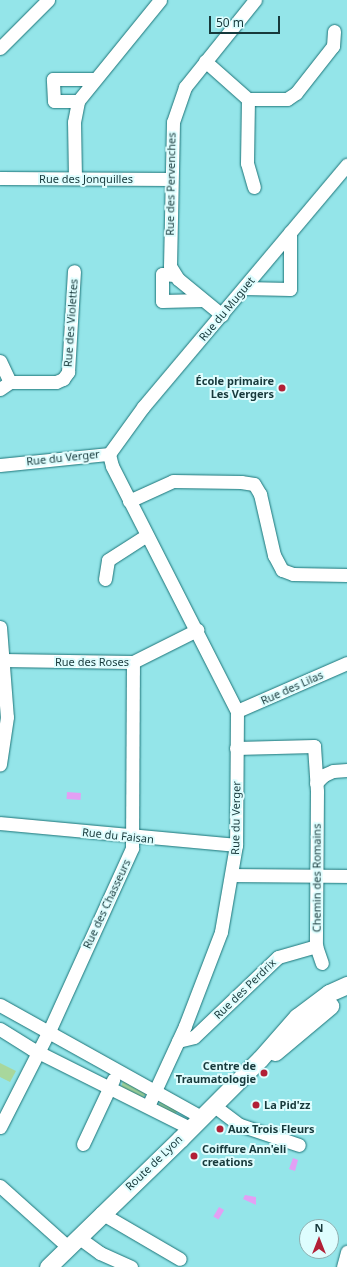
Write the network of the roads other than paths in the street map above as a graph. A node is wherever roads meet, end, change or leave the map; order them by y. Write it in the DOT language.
graph roads {
  1 [pos="48,0"];
  2 [pos="160,0"];
  3 [pos="255,0"];
  4 [pos="334,31"];
  5 [pos="0,48"];
  6 [pos="204,61"];
  7 [pos="94,78"];
  8 [pos="248,99"];
  9 [pos="78,101"];
  10 [pos="347,165"];
  11 [pos="0,178"];
  12 [pos="75,178"];
  13 [pos="171,179"];
  14 [pos="254,187"];
  15 [pos="290,232"];
  16 [pos="74,271"];
  17 [pos="174,275"];
  18 [pos="244,288"];
  19 [pos="204,300"];
  20 [pos="222,315"];
  21 [pos="0,362"];
  22 [pos="5,385"];
  23 [pos="109,454"];
  24 [pos="0,465"];
  25 [pos="129,501"];
  26 [pos="147,535"];
  27 [pos="347,575"];
  28 [pos="105,579"];
  29 [pos="0,628"];
  30 [pos="197,630"];
  31 [pos="3,660"];
  32 [pos="133,662"];
  33 [pos="347,663"];
  34 [pos="237,711"];
  35 [pos="236,748"];
  36 [pos="0,764"];
  37 [pos="347,770"];
  38 [pos="316,787"];
  39 [pos="0,823"];
  40 [pos="133,838"];
  41 [pos="236,845"];
  42 [pos="233,875"];
  43 [pos="317,875"];
  44 [pos="347,876"];
  45 [pos="316,946"];
  46 [pos="322,963"];
  47 [pos="347,985"];
  48 [pos="347,996"];
  49 [pos="0,1005"];
  50 [pos="0,1029"];
  51 [pos="47,1033"];
  52 [pos="178,1041"];
  53 [pos="277,1046"];
  54 [pos="38,1052"];
  55 [pos="117,1072"];
  56 [pos="109,1088"];
  57 [pos="155,1092"];
  58 [pos="148,1106"];
  59 [pos="201,1117"];
  60 [pos="0,1127"];
  61 [pos="83,1144"];
  62 [pos="299,1145"];
  63 [pos="0,1186"];
  64 [pos="101,1213"];
  65 [pos="73,1242"];
  66 [pos="347,1252"];
  67 [pos="180,1259"];
  68 [pos="48,1267"];
  69 [pos="131,1267"];
  70 [pos="343,1267"];
  1 -- 5 [label="street"];
  2 -- 7 [label="street"];
  3 -- 6 [label="street, Rue des Pervenches"];
  4 -- 8 [label="street"];
  6 -- 8 [label="street"];
  6 -- 13 [label="street, Rue des Pervenches"];
  7 -- 9 [label="street"];
  7 -- 9 [label="street"];
  8 -- 14 [label="street"];
  9 -- 12 [label="street"];
  10 -- 15 [label="street, Rue du Muguet"];
  11 -- 12 [label="street, Rue des Jonquilles"];
  12 -- 13 [label="street, Rue des Jonquilles"];
  13 -- 17 [label="street, Rue des Pervenches"];
  15 -- 18 [label="street, Rue du Muguet"];
  15 -- 18 [label="street"];
  16 -- 22 [label="street, Rue des Violettes"];
  17 -- 19 [label="street"];
  17 -- 19 [label="street"];
  18 -- 20 [label="street, Rue du Muguet"];
  19 -- 20 [label="street"];
  20 -- 23 [label="street, Rue du Muguet"];
  21 -- 22 [label="street"];
  23 -- 24 [label="street, Rue du Verger"];
  23 -- 25 [label="street, Rue du Verger"];
  25 -- 26 [label="street, Rue du Verger"];
  25 -- 27 [label="street"];
  26 -- 28 [label="street"];
  26 -- 30 [label="street, Rue du Verger"];
  29 -- 31 [label="street"];
  30 -- 32 [label="street, Rue des Roses"];
  30 -- 34 [label="street, Rue du Verger"];
  31 -- 32 [label="street, Rue des Roses"];
  31 -- 36 [label="street"];
  32 -- 40 [label="street, Rue des Chasseurs"];
  33 -- 34 [label="street, Rue des Lilas"];
  34 -- 35 [label="street, Rue du Verger"];
  35 -- 38 [label="street, Chemin des Romains"];
  35 -- 41 [label="street, Rue du Verger"];
  37 -- 38 [label="street"];
  38 -- 43 [label="street, Chemin des Romains"];
  39 -- 40 [label="street, Rue du Faisan"];
  40 -- 41 [label="street, Rue du Faisan"];
  40 -- 51 [label="street, Rue des Chasseurs"];
  41 -- 42 [label="street, Rue du Verger"];
  42 -- 43 [label="street"];
  42 -- 52 [label="street, Rue du Verger"];
  43 -- 44 [label="street"];
  43 -- 45 [label="street, Chemin des Romains"];
  45 -- 46 [label="street, Chemin des Romains"];
  45 -- 52 [label="street, Rue des Perdrix"];
  47 -- 53 [label="main road, Route de Lyon"];
  48 -- 53 [label="main road, Route de Lyon"];
  49 -- 51 [label="street"];
  50 -- 54 [label="street"];
  51 -- 54 [label="street, Rue des Chasseurs"];
  51 -- 55 [label="street"];
  52 -- 57 [label="street, Rue du Verger"];
  53 -- 59 [label="main road, Route de Lyon"];
  54 -- 56 [label="street"];
  54 -- 60 [label="street, Rue des Chasseurs"];
  55 -- 56 [label="street"];
  55 -- 57 [label="street"];
  56 -- 58 [label="street"];
  56 -- 61 [label="street"];
  57 -- 58 [label="street, Rue du Verger"];
  57 -- 59 [label="street"];
  58 -- 59 [label="street"];
  59 -- 62 [label="street"];
  59 -- 64 [label="main road, Route de Lyon"];
  63 -- 65 [label="street"];
  64 -- 65 [label="main road, Route de Lyon"];
  64 -- 67 [label="street"];
  65 -- 68 [label="main road, Route de Lyon"];
  65 -- 69 [label="street"];
  66 -- 70 [label="street"];
}
